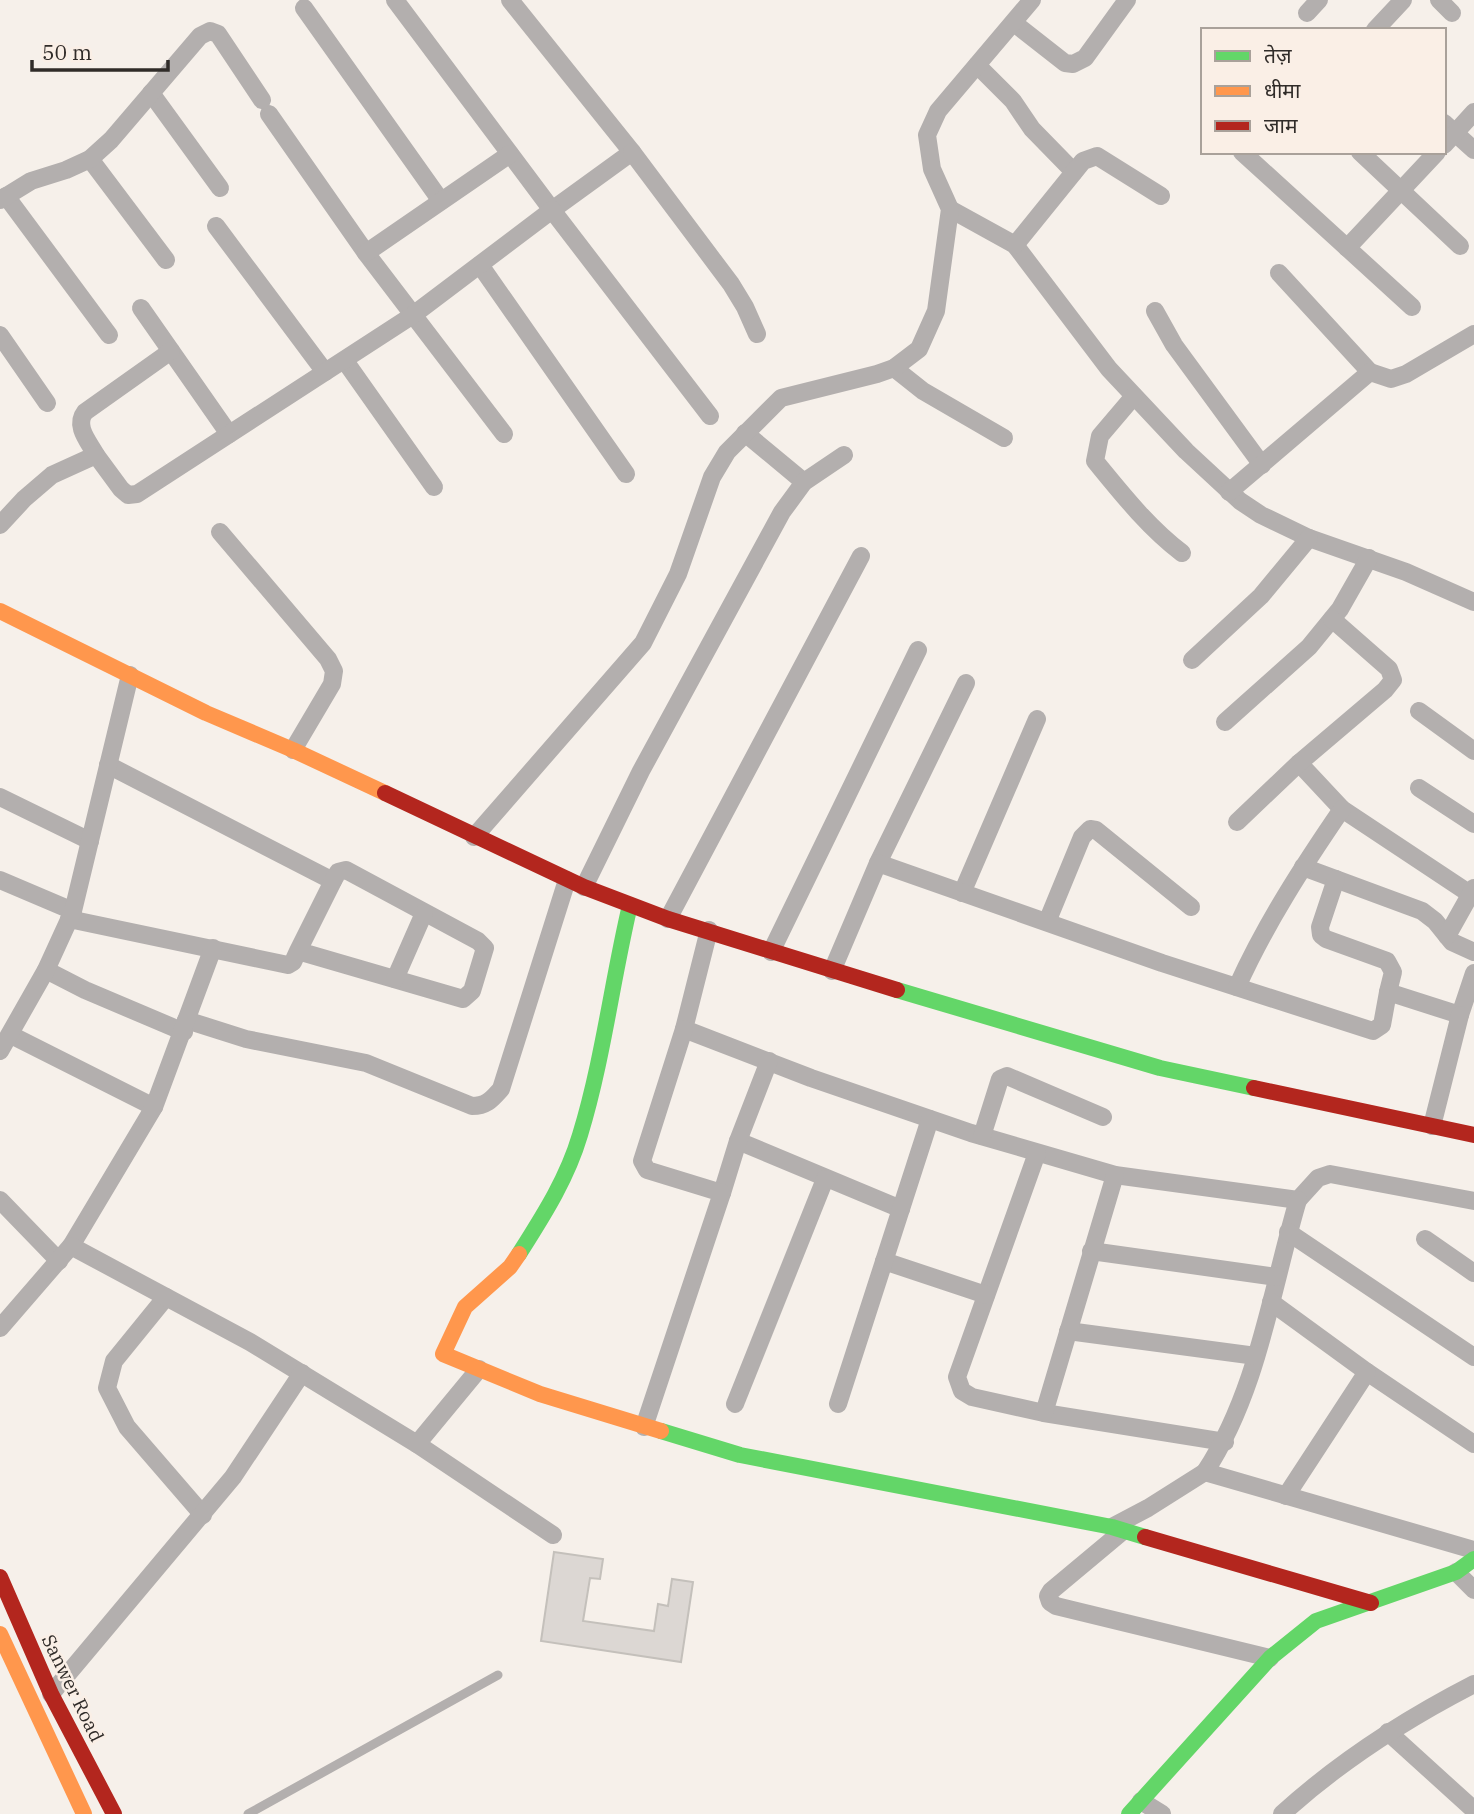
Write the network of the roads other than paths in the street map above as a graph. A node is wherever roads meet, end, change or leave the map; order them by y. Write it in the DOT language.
graph roads {
  1 [pos="395,0"];
  2 [pos="510,0"];
  3 [pos="1032,0"];
  4 [pos="1128,0"];
  5 [pos="1403,0"];
  6 [pos="1439,0"];
  7 [pos="304,8"];
  8 [pos="1452,13"];
  9 [pos="1014,23"];
  10 [pos="1376,28"];
  11 [pos="977,65"];
  12 [pos="151,93"];
  13 [pos="1474,112"];
  14 [pos="1448,134"];
  15 [pos="1474,150"];
  16 [pos="632,152"];
  17 [pos="510,154"];
  18 [pos="1244,154"];
  19 [pos="1362,154"];
  20 [pos="1435,154"];
  21 [pos="90,159"];
  22 [pos="1074,172"];
  23 [pos="220,188"];
  24 [pos="1401,192"];
  25 [pos="1161,196"];
  26 [pos="3,198"];
  27 [pos="441,201"];
  28 [pos="950,209"];
  29 [pos="552,210"];
  30 [pos="216,226"];
  31 [pos="1014,245"];
  32 [pos="1460,246"];
  33 [pos="1348,248"];
  34 [pos="366,253"];
  35 [pos="166,260"];
  36 [pos="480,265"];
  37 [pos="1279,273"];
  38 [pos="1412,307"];
  39 [pos="141,308"];
  40 [pos="1155,311"];
  41 [pos="413,315"];
  42 [pos="757,334"];
  43 [pos="1474,334"];
  44 [pos="0,335"];
  45 [pos="109,335"];
  46 [pos="171,351"];
  47 [pos="345,361"];
  48 [pos="894,368"];
  49 [pos="325,372"];
  50 [pos="1370,372"];
  51 [pos="1134,396"];
  52 [pos="47,403"];
  53 [pos="710,416"];
  54 [pos="503,433"];
  55 [pos="745,433"];
  56 [pos="229,434"];
  57 [pos="1004,438"];
  58 [pos="96,455"];
  59 [pos="844,455"];
  60 [pos="1262,465"];
  61 [pos="625,474"];
  62 [pos="804,482"];
  63 [pos="435,487"];
  64 [pos="1235,496"];
  65 [pos="0,525"];
  66 [pos="220,532"];
  67 [pos="1309,538"];
  68 [pos="1182,553"];
  69 [pos="861,556"];
  70 [pos="1369,558"];
  71 [pos="1474,602"];
  72 [pos="0,611"];
  73 [pos="1332,619"];
  74 [pos="918,650"];
  75 [pos="1192,660"];
  76 [pos="130,675"];
  77 [pos="965,683"];
  78 [pos="1419,711"];
  79 [pos="1037,719"];
  80 [pos="1224,722"];
  81 [pos="293,750"];
  82 [pos="1474,751"];
  83 [pos="1299,763"];
  84 [pos="108,765"];
  85 [pos="1419,788"];
  86 [pos="0,797"];
  87 [pos="1342,809"];
  88 [pos="1237,822"];
  89 [pos="1474,824"];
  90 [pos="474,837"];
  91 [pos="90,841"];
  92 [pos="878,863"];
  93 [pos="1303,867"];
  94 [pos="1336,879"];
  95 [pos="0,880"];
  96 [pos="333,881"];
  97 [pos="575,883"];
  98 [pos="1472,891"];
  99 [pos="962,893"];
  100 [pos="630,905"];
  101 [pos="1191,907"];
  102 [pos="424,913"];
  103 [pos="71,915"];
  104 [pos="668,919"];
  105 [pos="1047,922"];
  106 [pos="709,930"];
  107 [pos="1447,936"];
  108 [pos="213,948"];
  109 [pos="298,951"];
  110 [pos="771,952"];
  111 [pos="1474,952"];
  112 [pos="46,970"];
  113 [pos="832,971"];
  114 [pos="1474,973"];
  115 [pos="395,979"];
  116 [pos="1237,987"];
  117 [pos="1388,992"];
  118 [pos="1460,1015"];
  119 [pos="185,1026"];
  120 [pos="684,1029"];
  121 [pos="10,1035"];
  122 [pos="0,1051"];
  123 [pos="769,1062"];
  124 [pos="154,1107"];
  125 [pos="1103,1117"];
  126 [pos="930,1119"];
  127 [pos="1432,1126"];
  128 [pos="1474,1135"];
  129 [pos="982,1136"];
  130 [pos="738,1141"];
  131 [pos="1037,1153"];
  132 [pos="1115,1175"];
  133 [pos="825,1179"];
  134 [pos="722,1193"];
  135 [pos="0,1200"];
  136 [pos="1297,1200"];
  137 [pos="1474,1201"];
  138 [pos="901,1209"];
  139 [pos="1288,1232"];
  140 [pos="1424,1239"];
  141 [pos="71,1246"];
  142 [pos="1091,1251"];
  143 [pos="59,1261"];
  144 [pos="884,1261"];
  145 [pos="1474,1273"];
  146 [pos="1277,1277"];
  147 [pos="986,1295"];
  148 [pos="166,1297"];
  149 [pos="1271,1302"];
  150 [pos="0,1328"];
  151 [pos="1068,1331"];
  152 [pos="1256,1356"];
  153 [pos="1474,1357"];
  154 [pos="479,1369"];
  155 [pos="1367,1372"];
  156 [pos="302,1373"];
  157 [pos="736,1404"];
  158 [pos="838,1404"];
  159 [pos="1044,1413"];
  160 [pos="644,1427"];
  161 [pos="1225,1442"];
  162 [pos="417,1444"];
  163 [pos="1474,1444"];
  164 [pos="1205,1472"];
  165 [pos="1286,1496"];
  166 [pos="203,1515"];
  167 [pos="1118,1528"];
  168 [pos="553,1535"];
  169 [pos="1474,1550"];
  170 [pos="1474,1559"];
  171 [pos="1456,1572"];
  172 [pos="0,1577"];
  173 [pos="1474,1590"];
  174 [pos="1371,1603"];
  175 [pos="0,1634"];
  176 [pos="1270,1658"];
  177 [pos="498,1675"];
  178 [pos="1474,1684"];
  179 [pos="51,1694"];
  180 [pos="1388,1732"];
  181 [pos="1472,1805"];
  182 [pos="1135,1807"];
  183 [pos="84,1814"];
  184 [pos="114,1814"];
  185 [pos="248,1814"];
  186 [pos="1162,1814"];
  187 [pos="1282,1814"];
  1 -- 17 [label="street"];
  2 -- 16 [label="street"];
  3 -- 9 [label="street"];
  4 -- 9 [label="street"];
  5 -- 10 [label="street"];
  6 -- 8 [label="street"];
  7 -- 27 [label="street"];
  9 -- 11 [label="street"];
  11 -- 22 [label="street"];
  11 -- 28 [label="street"];
  12 -- 21 [label="street"];
  12 -- 23 [label="street"];
  12 -- 34 [label="street"];
  13 -- 14 [label="street"];
  14 -- 15 [label="street"];
  16 -- 29 [label="street"];
  16 -- 42 [label="street"];
  17 -- 27 [label="street"];
  17 -- 29 [label="street"];
  18 -- 33 [label="street"];
  19 -- 24 [label="street"];
  20 -- 24 [label="street"];
  21 -- 26 [label="street"];
  21 -- 35 [label="street"];
  22 -- 25 [label="street"];
  22 -- 31 [label="street"];
  24 -- 32 [label="street"];
  24 -- 33 [label="street"];
  26 -- 45 [label="street"];
  27 -- 34 [label="street"];
  28 -- 31 [label="street"];
  28 -- 48 [label="street"];
  29 -- 36 [label="street"];
  29 -- 53 [label="street"];
  30 -- 49 [label="street"];
  31 -- 51 [label="street"];
  33 -- 38 [label="street"];
  34 -- 41 [label="street"];
  36 -- 41 [label="street"];
  36 -- 61 [label="street"];
  37 -- 50 [label="street"];
  39 -- 46 [label="street"];
  40 -- 60 [label="street"];
  41 -- 47 [label="street"];
  41 -- 54 [label="street"];
  43 -- 50 [label="street"];
  44 -- 52 [label="street"];
  46 -- 56 [label="street"];
  46 -- 58 [label="street"];
  47 -- 49 [label="street"];
  47 -- 63 [label="street"];
  48 -- 55 [label="street"];
  48 -- 57 [label="street"];
  49 -- 56 [label="street"];
  50 -- 60 [label="street"];
  51 -- 64 [label="street"];
  51 -- 68 [label="street"];
  55 -- 62 [label="street"];
  55 -- 90 [label="street"];
  56 -- 58 [label="street"];
  58 -- 65 [label="street"];
  59 -- 62 [label="street"];
  60 -- 64 [label="street"];
  62 -- 97 [label="street"];
  64 -- 67 [label="street"];
  66 -- 81 [label="street"];
  67 -- 70 [label="street"];
  67 -- 75 [label="street"];
  69 -- 104 [label="street"];
  70 -- 71 [label="street"];
  70 -- 73 [label="street"];
  72 -- 76 [label="street"];
  73 -- 80 [label="street"];
  73 -- 83 [label="street"];
  74 -- 110 [label="street"];
  76 -- 81 [label="street"];
  76 -- 84 [label="street"];
  77 -- 92 [label="street"];
  78 -- 82 [label="street"];
  79 -- 99 [label="street"];
  81 -- 90 [label="street"];
  83 -- 87 [label="street"];
  83 -- 88 [label="street"];
  84 -- 91 [label="street"];
  84 -- 96 [label="street"];
  85 -- 89 [label="street"];
  86 -- 91 [label="street"];
  87 -- 93 [label="street"];
  87 -- 98 [label="street"];
  90 -- 97 [label="street"];
  91 -- 103 [label="street"];
  92 -- 99 [label="street"];
  92 -- 113 [label="street"];
  93 -- 94 [label="street"];
  93 -- 116 [label="street"];
  94 -- 107 [label="street"];
  94 -- 117 [label="street"];
  95 -- 103 [label="street"];
  96 -- 102 [label="street"];
  96 -- 109 [label="street"];
  97 -- 100 [label="street"];
  97 -- 119 [label="street"];
  98 -- 107 [label="street"];
  99 -- 105 [label="street"];
  100 -- 104 [label="street"];
  100 -- 154 [label="street"];
  101 -- 105 [label="street"];
  102 -- 115 [label="street"];
  102 -- 115 [label="street"];
  103 -- 108 [label="street"];
  103 -- 112 [label="street"];
  104 -- 106 [label="street"];
  105 -- 116 [label="street"];
  106 -- 110 [label="street"];
  106 -- 120 [label="street"];
  107 -- 111 [label="street"];
  108 -- 109 [label="street"];
  108 -- 119 [label="street"];
  109 -- 115 [label="street"];
  110 -- 113 [label="street"];
  112 -- 119 [label="street"];
  112 -- 121 [label="street"];
  113 -- 127 [label="street"];
  114 -- 118 [label="street"];
  116 -- 117 [label="street"];
  117 -- 118 [label="street"];
  118 -- 127 [label="street"];
  119 -- 124 [label="street"];
  120 -- 123 [label="street"];
  120 -- 134 [label="street"];
  121 -- 122 [label="street"];
  121 -- 124 [label="street"];
  123 -- 126 [label="street"];
  123 -- 130 [label="street"];
  124 -- 141 [label="street"];
  125 -- 129 [label="street"];
  126 -- 129 [label="street"];
  126 -- 138 [label="street"];
  127 -- 128 [label="street"];
  129 -- 131 [label="street"];
  130 -- 133 [label="street"];
  130 -- 134 [label="street"];
  131 -- 132 [label="street"];
  131 -- 147 [label="street"];
  132 -- 136 [label="street"];
  132 -- 142 [label="street"];
  133 -- 138 [label="street"];
  133 -- 157 [label="street"];
  134 -- 160 [label="street"];
  135 -- 143 [label="street"];
  136 -- 137 [label="street"];
  136 -- 139 [label="street"];
  138 -- 144 [label="street"];
  139 -- 146 [label="street"];
  139 -- 153 [label="street"];
  140 -- 145 [label="street"];
  141 -- 143 [label="street"];
  141 -- 148 [label="street"];
  142 -- 146 [label="street"];
  142 -- 151 [label="street"];
  143 -- 150 [label="street"];
  144 -- 147 [label="street"];
  144 -- 158 [label="street"];
  146 -- 149 [label="street"];
  147 -- 159 [label="street"];
  148 -- 156 [label="street"];
  148 -- 166 [label="street"];
  149 -- 152 [label="street"];
  149 -- 155 [label="street"];
  151 -- 152 [label="street"];
  151 -- 159 [label="street"];
  152 -- 161 [label="street"];
  154 -- 160 [label="street"];
  154 -- 162 [label="street"];
  155 -- 163 [label="street"];
  155 -- 165 [label="street"];
  156 -- 162 [label="street"];
  156 -- 166 [label="street"];
  159 -- 161 [label="street"];
  160 -- 167 [label="street"];
  161 -- 164 [label="street"];
  162 -- 168 [label="street"];
  164 -- 165 [label="street"];
  164 -- 167 [label="street"];
  165 -- 169 [label="street"];
  166 -- 179 [label="street"];
  167 -- 174 [label="street"];
  167 -- 176 [label="street"];
  170 -- 171 [label="street"];
  171 -- 173 [label="street"];
  171 -- 174 [label="street"];
  172 -- 179 [label="street, Sanwer Road"];
  174 -- 176 [label="street"];
  175 -- 183 [label="street"];
  176 -- 182 [label="street"];
  177 -- 185 [label="lane"];
  178 -- 180 [label="street"];
  179 -- 184 [label="street, Sanwer Road"];
  180 -- 181 [label="street"];
  180 -- 187 [label="street"];
  182 -- 186 [label="street"];
}
